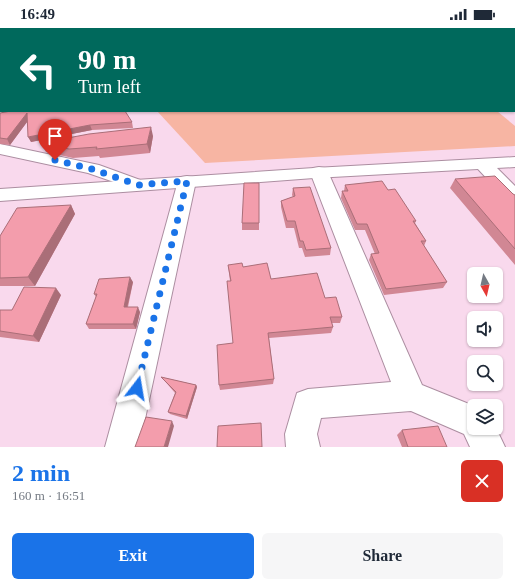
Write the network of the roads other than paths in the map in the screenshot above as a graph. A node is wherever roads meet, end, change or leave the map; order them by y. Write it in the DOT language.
graph roads {
  1 [pos="55,144"];
  2 [pos="0,149"];
  3 [pos="17,152"];
  4 [pos="515,162"];
  5 [pos="483,164"];
  6 [pos="319,172"];
  7 [pos="187,181"];
  8 [pos="138,185"];
  9 [pos="0,194"];
  10 [pos="515,197"];
  11 [pos="411,396"];
  12 [pos="467,419"];
  13 [pos="482,435"];
  14 [pos="122,447"];
  15 [pos="303,447"];
  16 [pos="488,447"];
  1 -- 3 [label="street"];
  2 -- 3 [label="street"];
  3 -- 8 [label="street"];
  4 -- 5 [label="main road"];
  5 -- 6 [label="main road"];
  5 -- 10 [label="street"];
  6 -- 7 [label="main road"];
  6 -- 11 [label="street"];
  7 -- 8 [label="main road"];
  7 -- 14 [label="street"];
  8 -- 9 [label="main road"];
  11 -- 12 [label="street"];
  11 -- 15 [label="street"];
  13 -- 16 [label="street"];
}
